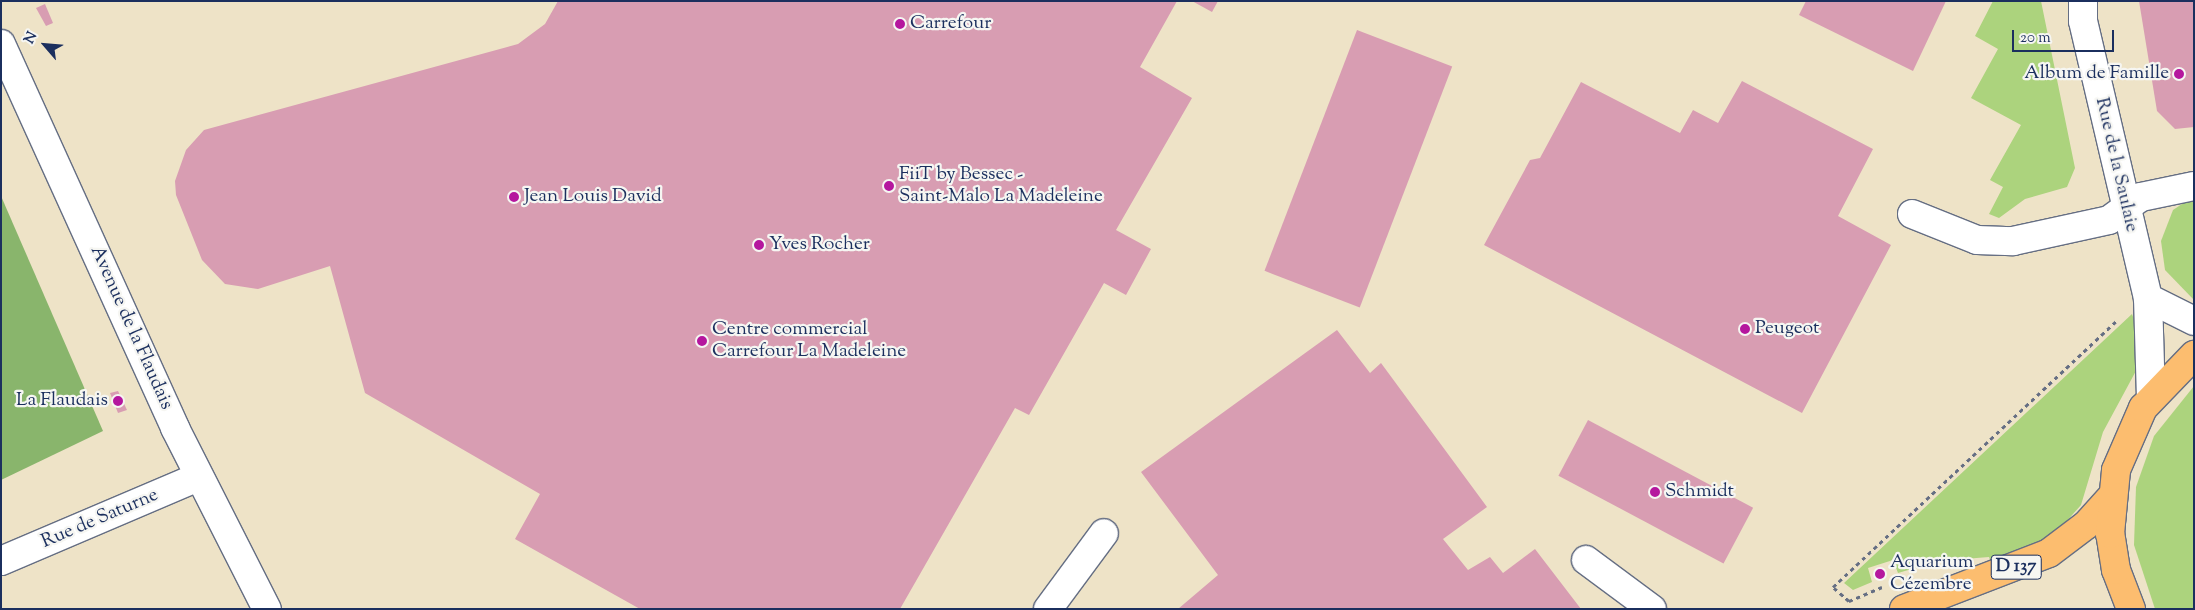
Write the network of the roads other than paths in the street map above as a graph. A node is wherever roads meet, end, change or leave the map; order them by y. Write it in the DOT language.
graph roads {
  1 [pos="2083,1"];
  2 [pos="1,44"];
  3 [pos="2194,186"];
  4 [pos="2124,205"];
  5 [pos="1912,214"];
  6 [pos="2147,295"];
  7 [pos="2194,321"];
  8 [pos="2194,355"];
  9 [pos="2151,397"];
  10 [pos="198,477"];
  11 [pos="2111,497"];
  12 [pos="1104,532"];
  13 [pos="1586,560"];
  14 [pos="1,561"];
  15 [pos="267,609"];
  16 [pos="1048,609"];
  17 [pos="1652,609"];
  18 [pos="1904,609"];
  19 [pos="2131,609"];
  1 -- 4 [label="street, Rue de la Saulaie"];
  2 -- 10 [label="street, Avenue de la Flaudais"];
  3 -- 4 [label="street"];
  4 -- 5 [label="street"];
  4 -- 6 [label="street, Rue de la Saulaie"];
  6 -- 7 [label="street"];
  6 -- 9 [label="street, Rue de la Saulaie"];
  8 -- 9 [label="main road"];
  9 -- 11 [label="main road"];
  10 -- 14 [label="street, Rue de Saturne"];
  10 -- 15 [label="street, Avenue de la Flaudais"];
  11 -- 18 [label="main road, D 137"];
  11 -- 19 [label="main road"];
  12 -- 16 [label="street"];
  13 -- 17 [label="street"];
}
